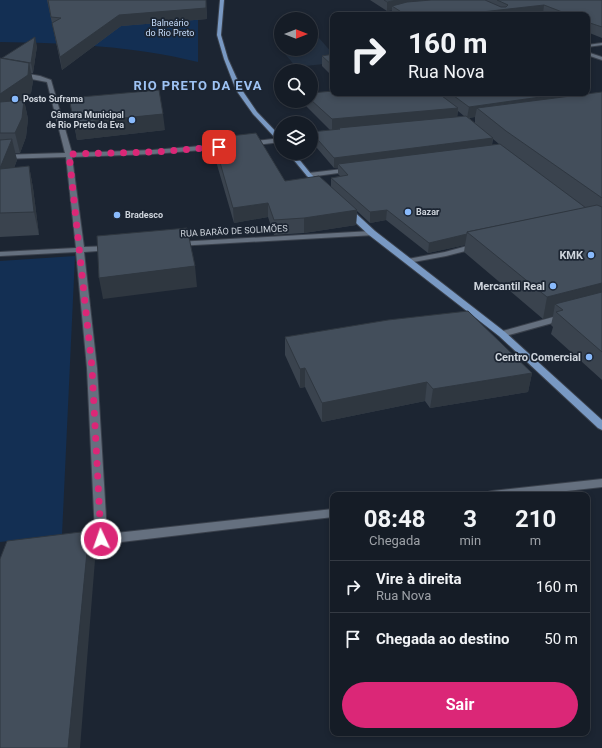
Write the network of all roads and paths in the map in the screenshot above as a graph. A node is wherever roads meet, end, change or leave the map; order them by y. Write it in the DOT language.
graph roads {
  1 [pos="222,0"];
  2 [pos="413,8"];
  3 [pos="395,12"];
  4 [pos="602,44"];
  5 [pos="590,46"];
  6 [pos="590,54"];
  7 [pos="602,59"];
  8 [pos="0,71"];
  9 [pos="274,133"];
  10 [pos="274,141"];
  11 [pos="242,144"];
  12 [pos="234,145"];
  13 [pos="69,154"];
  14 [pos="0,157"];
  15 [pos="297,160"];
  16 [pos="355,169"];
  17 [pos="309,175"];
  18 [pos="327,191"];
  19 [pos="338,201"];
  20 [pos="372,233"];
  21 [pos="484,244"];
  22 [pos="167,245"];
  23 [pos="119,247"];
  24 [pos="80,250"];
  25 [pos="0,254"];
  26 [pos="408,261"];
  27 [pos="575,314"];
  28 [pos="502,334"];
  29 [pos="602,426"];
  30 [pos="602,483"];
  31 [pos="520,492"];
  32 [pos="330,513"];
  33 [pos="101,539"];
  34 [pos="70,543"];
  1 -- 9 [label="main road"];
  2 -- 3 [label="street"];
  4 -- 5 [label="street"];
  6 -- 7 [label="street"];
  8 -- 13 [label="street"];
  10 -- 11 [label="street"];
  12 -- 13 [label="street"];
  13 -- 14 [label="street"];
  13 -- 24 [label="street"];
  15 -- 17 [label="main road"];
  16 -- 17 [label="street"];
  17 -- 18 [label="main road"];
  19 -- 20 [label="main road"];
  20 -- 22 [label="street, RUA BARÃO DE SOLIMÕES"];
  20 -- 26 [label="main road"];
  21 -- 26 [label="street"];
  23 -- 24 [label="street"];
  24 -- 25 [label="street"];
  24 -- 33 [label="street"];
  26 -- 28 [label="main road"];
  27 -- 28 [label="street"];
  28 -- 29 [label="main road"];
  30 -- 31 [label="street"];
  32 -- 33 [label="street"];
  33 -- 34 [label="street"];
}
